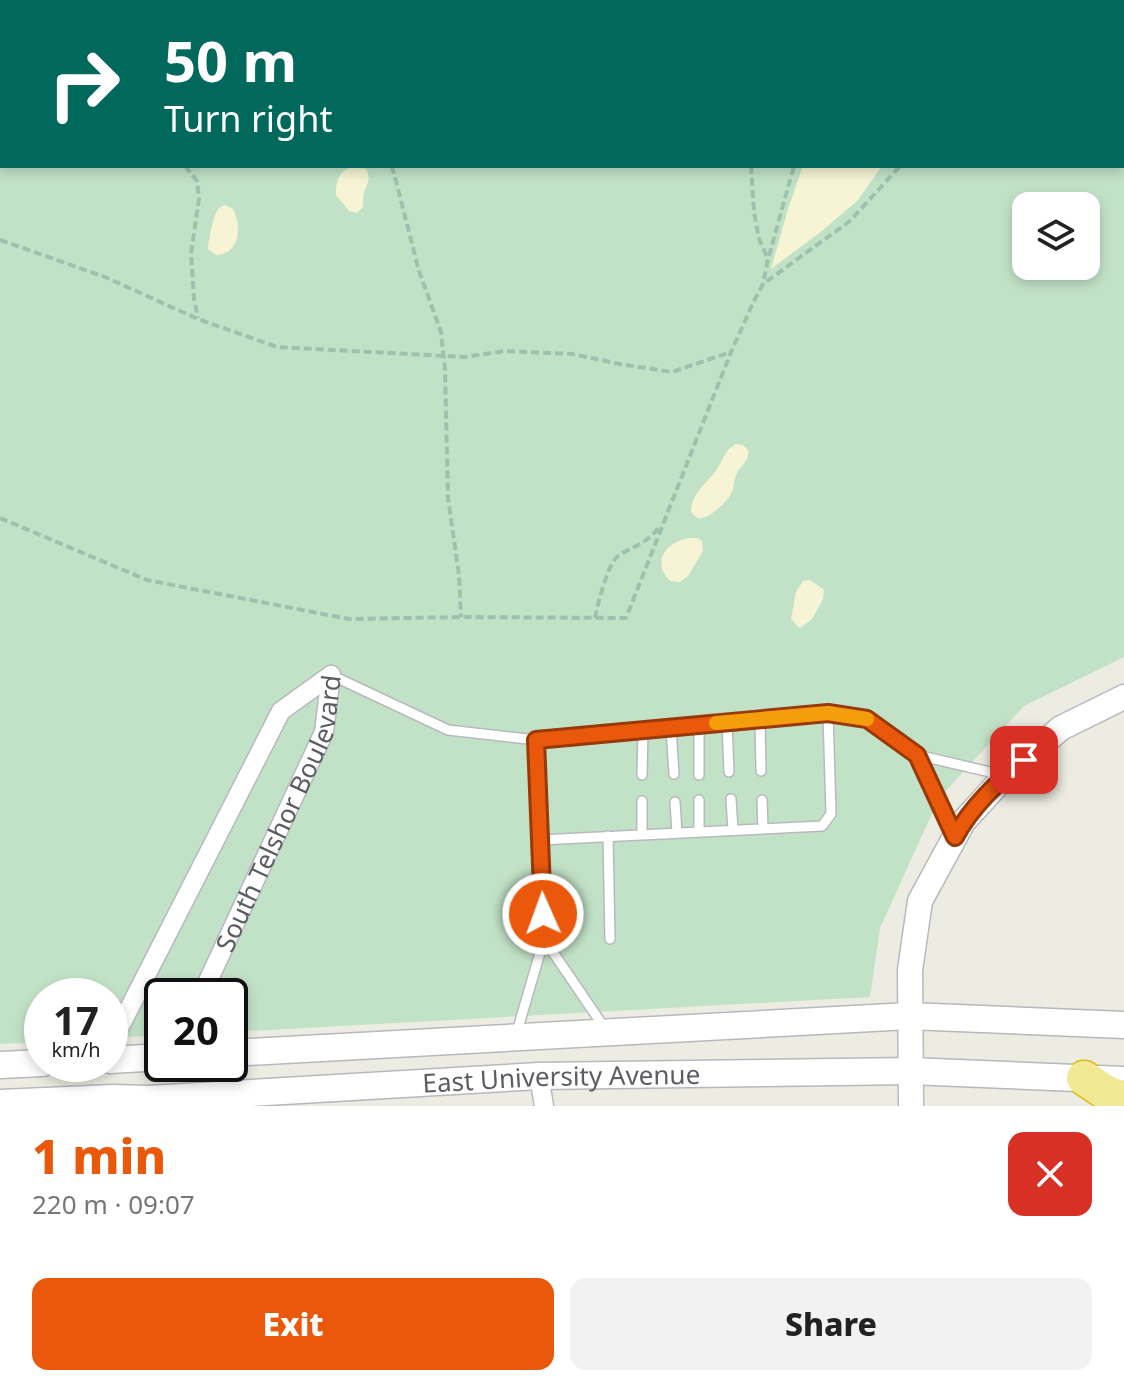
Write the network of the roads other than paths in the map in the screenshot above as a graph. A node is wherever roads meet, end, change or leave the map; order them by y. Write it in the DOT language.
graph roads {
  1 [pos="331,675"];
  2 [pos="1124,697"];
  3 [pos="828,713"];
  4 [pos="760,719"];
  5 [pos="727,722"];
  6 [pos="699,725"];
  7 [pos="671,728"];
  8 [pos="643,730"];
  9 [pos="536,740"];
  10 [pos="917,755"];
  11 [pos="761,771"];
  12 [pos="729,772"];
  13 [pos="674,774"];
  14 [pos="642,775"];
  15 [pos="699,775"];
  16 [pos="1005,776"];
  17 [pos="731,799"];
  18 [pos="699,800"];
  19 [pos="762,800"];
  20 [pos="642,801"];
  21 [pos="675,802"];
  22 [pos="763,829"];
  23 [pos="733,830"];
  24 [pos="699,832"];
  25 [pos="677,833"];
  26 [pos="642,835"];
  27 [pos="608,836"];
  28 [pos="955,837"];
  29 [pos="540,840"];
  30 [pos="544,939"];
  31 [pos="610,939"];
  32 [pos="209,978"];
  33 [pos="128,1011"];
  34 [pos="909,1016"];
  35 [pos="1124,1025"];
  36 [pos="608,1033"];
  37 [pos="516,1038"];
  38 [pos="248,1052"];
  39 [pos="24,1064"];
  40 [pos="0,1065"];
  41 [pos="911,1071"];
  42 [pos="539,1076"];
  43 [pos="1084,1078"];
  44 [pos="1124,1080"];
  45 [pos="94,1082"];
  46 [pos="159,1082"];
  47 [pos="1124,1098"];
  48 [pos="0,1103"];
  49 [pos="86,1103"];
  50 [pos="147,1103"];
  51 [pos="544,1106"];
  52 [pos="911,1106"];
  1 -- 9 [label="lane"];
  1 -- 32 [label="street, South Telshor Boulevard"];
  1 -- 33 [label="street, South Telshor Boulevard"];
  2 -- 16 [label="street"];
  3 -- 4 [label="lane"];
  3 -- 10 [label="lane"];
  3 -- 22 [label="lane"];
  4 -- 5 [label="lane"];
  4 -- 11 [label="lane"];
  5 -- 6 [label="lane"];
  5 -- 12 [label="lane"];
  6 -- 7 [label="lane"];
  6 -- 15 [label="lane"];
  7 -- 8 [label="lane"];
  7 -- 13 [label="lane"];
  8 -- 9 [label="lane"];
  8 -- 14 [label="lane"];
  9 -- 29 [label="lane"];
  10 -- 16 [label="lane"];
  10 -- 28 [label="lane"];
  16 -- 28 [label="street"];
  17 -- 23 [label="lane"];
  18 -- 24 [label="lane"];
  19 -- 22 [label="lane"];
  20 -- 26 [label="lane"];
  21 -- 25 [label="lane"];
  22 -- 23 [label="lane"];
  23 -- 24 [label="lane"];
  24 -- 25 [label="lane"];
  25 -- 26 [label="lane"];
  26 -- 27 [label="lane"];
  27 -- 29 [label="lane"];
  27 -- 31 [label="lane"];
  28 -- 34 [label="street"];
  29 -- 30 [label="lane"];
  30 -- 36 [label="lane"];
  30 -- 37 [label="lane"];
  34 -- 35 [label="main road, East University Avenue"];
  34 -- 36 [label="main road, East University Avenue"];
  34 -- 41 [label="street"];
  36 -- 37 [label="main road, East University Avenue"];
  37 -- 38 [label="main road, East University Avenue"];
  39 -- 40 [label="main road"];
  41 -- 42 [label="main road, East University Avenue"];
  41 -- 43 [label="main road, East University Avenue"];
  41 -- 52 [label="street"];
  42 -- 50 [label="main road, East University Avenue"];
  42 -- 51 [label="street"];
  43 -- 44 [label="main road, East University Avenue"];
  43 -- 47 [label="highway"];
  45 -- 49 [label="main road"];
  46 -- 50 [label="main road"];
  48 -- 49 [label="main road, East University Avenue"];
  49 -- 50 [label="main road, East University Avenue"];
}
